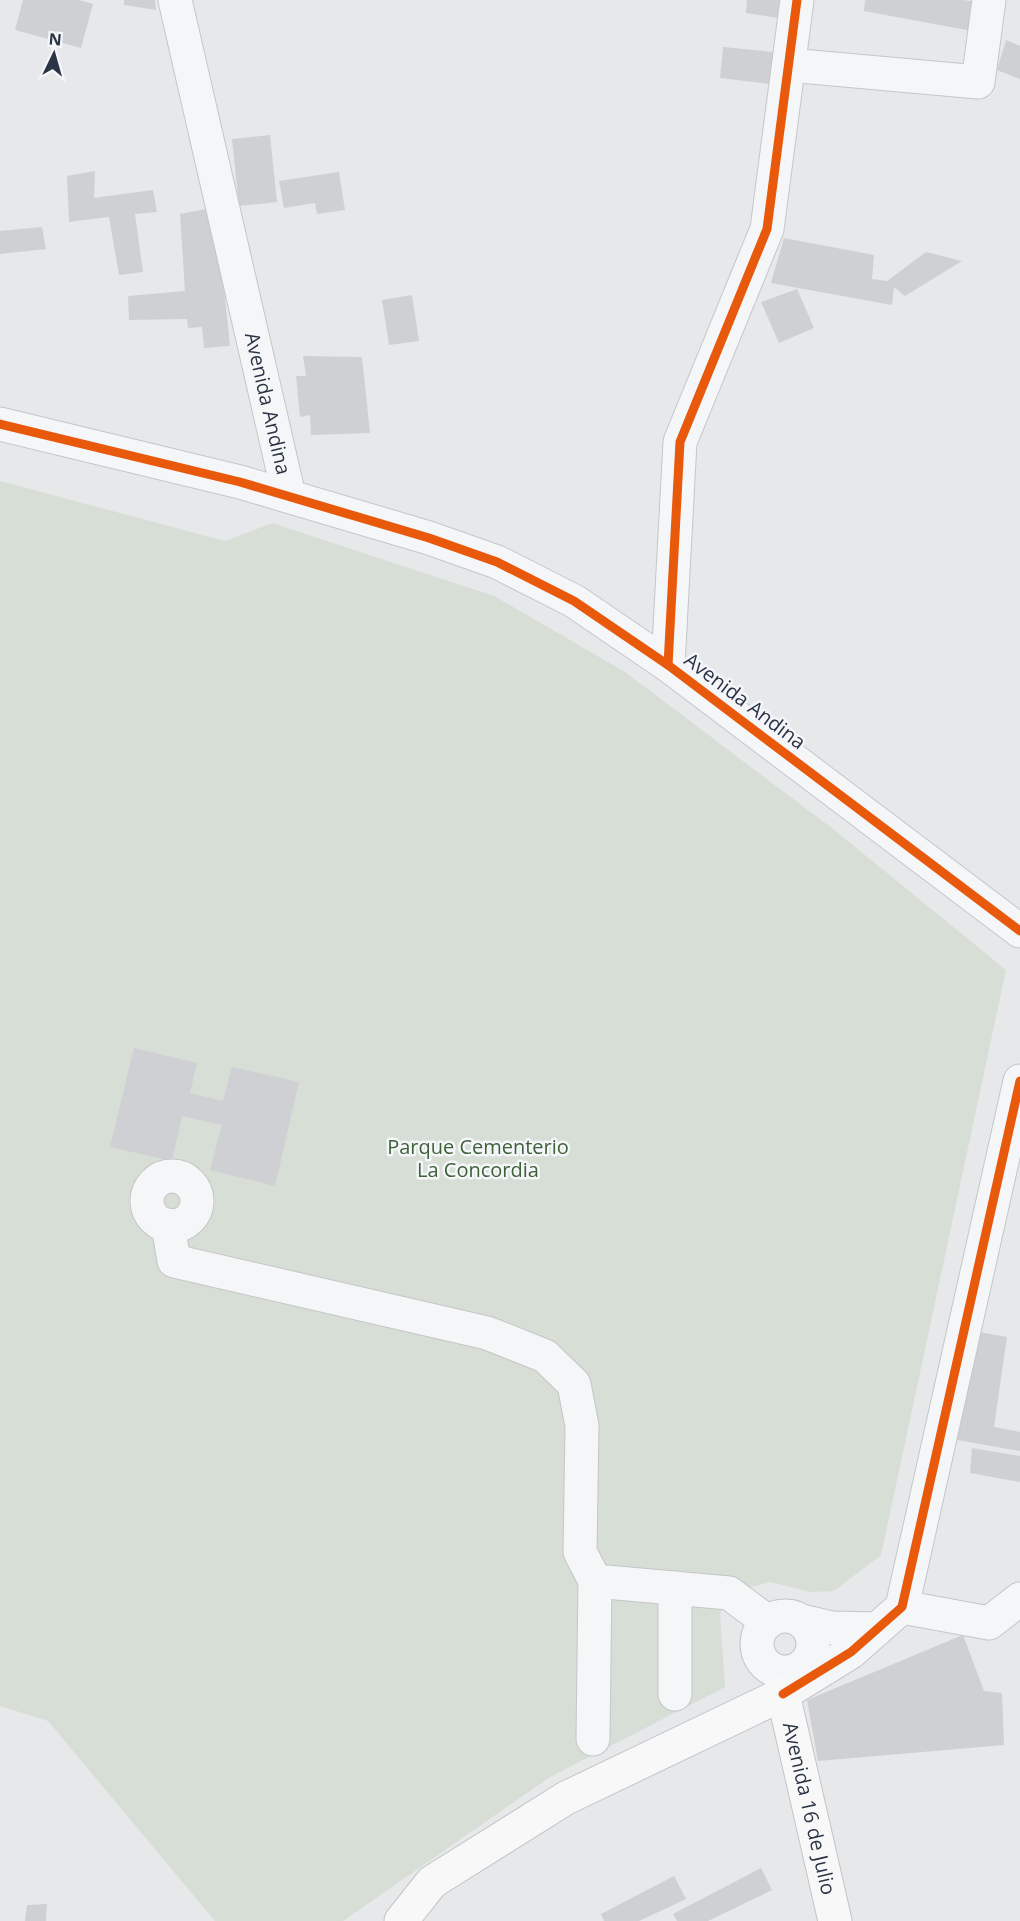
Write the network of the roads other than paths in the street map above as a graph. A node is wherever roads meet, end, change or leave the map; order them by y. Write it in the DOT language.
graph roads {
  1 [pos="175,0"];
  2 [pos="797,0"];
  3 [pos="988,0"];
  4 [pos="789,65"];
  5 [pos="0,424"];
  6 [pos="289,496"];
  7 [pos="668,665"];
  8 [pos="1020,931"];
  9 [pos="1020,1081"];
  10 [pos="168,1226"];
  11 [pos="595,1581"];
  12 [pos="675,1588"];
  13 [pos="1020,1599"];
  14 [pos="902,1607"];
  15 [pos="802,1621"];
  16 [pos="768,1622"];
  17 [pos="877,1629"];
  18 [pos="807,1661"];
  19 [pos="765,1664"];
  20 [pos="675,1694"];
  21 [pos="783,1694"];
  22 [pos="592,1739"];
  23 [pos="402,1921"];
  24 [pos="835,1921"];
  1 -- 6 [label="street, Avenida Andina"];
  2 -- 4 [label="street"];
  3 -- 4 [label="street"];
  4 -- 7 [label="street"];
  5 -- 6 [label="street"];
  6 -- 7 [label="street, Avenida Andina"];
  7 -- 8 [label="street, Avenida Andina"];
  9 -- 14 [label="street"];
  10 -- 11 [label="street"];
  11 -- 12 [label="street"];
  11 -- 22 [label="street"];
  12 -- 16 [label="street"];
  12 -- 20 [label="street"];
  13 -- 14 [label="street"];
  14 -- 17 [label="street"];
  15 -- 16 [label="street"];
  15 -- 17 [label="street"];
  15 -- 18 [label="street"];
  16 -- 19 [label="street"];
  17 -- 21 [label="street"];
  18 -- 19 [label="street"];
  18 -- 21 [label="street"];
  19 -- 21 [label="street"];
  21 -- 23 [label="main road"];
  21 -- 24 [label="main road, Avenida 16 de Julio"];
}
